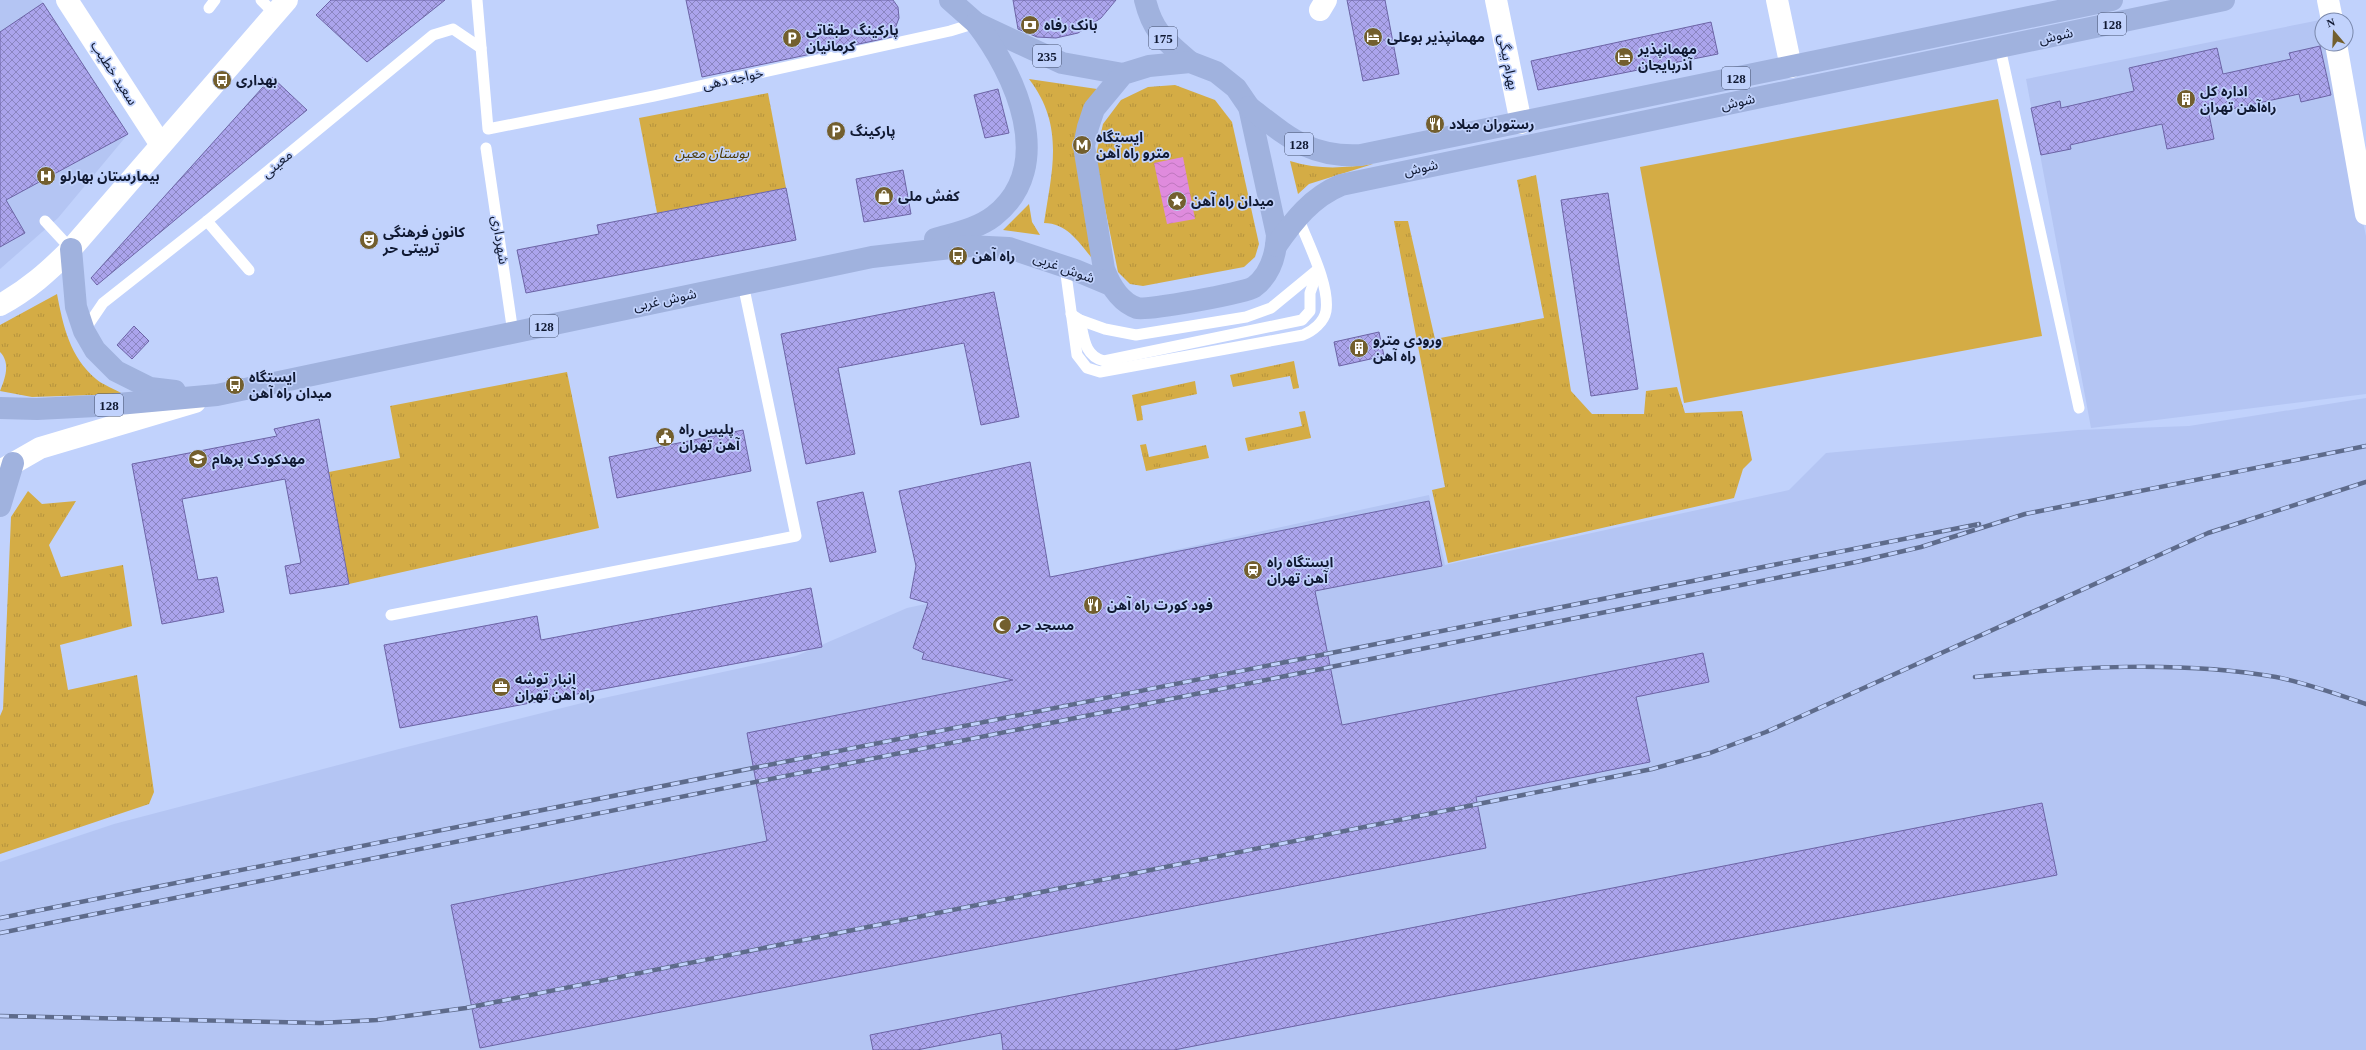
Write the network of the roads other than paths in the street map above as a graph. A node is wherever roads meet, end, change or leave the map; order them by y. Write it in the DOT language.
graph roads {
  1 [pos="67,0"];
  2 [pos="477,0"];
  3 [pos="950,0"];
  4 [pos="1145,0"];
  5 [pos="1496,0"];
  6 [pos="1776,0"];
  7 [pos="2112,0"];
  8 [pos="2224,0"];
  9 [pos="2328,0"];
  10 [pos="2081,3"];
  11 [pos="274,5"];
  12 [pos="2330,12"];
  13 [pos="976,23"];
  14 [pos="481,48"];
  15 [pos="2000,48"];
  16 [pos="2337,52"];
  17 [pos="1190,62"];
  18 [pos="1791,67"];
  19 [pos="1124,74"];
  20 [pos="1249,106"];
  21 [pos="1521,123"];
  22 [pos="161,145"];
  23 [pos="486,148"];
  24 [pos="2366,214"];
  25 [pos="1298,217"];
  26 [pos="45,221"];
  27 [pos="207,222"];
  28 [pos="1276,246"];
  29 [pos="71,249"];
  30 [pos="872,257"];
  31 [pos="1065,267"];
  32 [pos="250,270"];
  33 [pos="1318,270"];
  34 [pos="742,284"];
  35 [pos="1111,285"];
  36 [pos="0,305"];
  37 [pos="1075,317"];
  38 [pos="84,331"];
  39 [pos="513,332"];
  40 [pos="217,395"];
  41 [pos="0,408"];
  42 [pos="2079,408"];
  43 [pos="6,467"];
  44 [pos="0,506"];
  45 [pos="391,615"];
  1 -- 22 [label="street, سعید خطیب"];
  2 -- 14 [label="lane"];
  3 -- 13 [label="main road, 235"];
  4 -- 17 [label="main road, 175"];
  5 -- 21 [label="street, بهرام بیگی"];
  6 -- 18 [label="street"];
  7 -- 10 [label="main road, شوش / 128"];
  8 -- 15 [label="main road, شوش / 128"];
  9 -- 12 [label="street"];
  10 -- 18 [label="main road, شوش / 128"];
  11 -- 22 [label="street"];
  13 -- 14 [label="lane, خواجه دهی"];
  13 -- 19 [label="main road, 235"];
  13 -- 30 [label="main road"];
  14 -- 27 [label="lane, معینی"];
  15 -- 25 [label="main road, شوش / 128"];
  15 -- 42 [label="lane"];
  16 -- 24 [label="street"];
  17 -- 19 [label="main road"];
  17 -- 20 [label="main road"];
  18 -- 21 [label="main road, شوش / 128"];
  19 -- 35 [label="main road"];
  20 -- 21 [label="main road, شوش / 128"];
  20 -- 28 [label="main road"];
  22 -- 29 [label="street"];
  23 -- 39 [label="lane, شهرداری"];
  25 -- 28 [label="main road, شوش / 128"];
  25 -- 33 [label="lane"];
  26 -- 29 [label="lane"];
  27 -- 32 [label="lane"];
  27 -- 38 [label="lane, معینی"];
  28 -- 35 [label="main road"];
  29 -- 36 [label="street"];
  29 -- 38 [label="main road"];
  30 -- 31 [label="main road, شوش غربی / 128"];
  30 -- 34 [label="main road, شوش غربی / 128"];
  31 -- 35 [label="main road, شوش غربی / 128"];
  31 -- 37 [label="lane"];
  33 -- 37 [label="lane"];
  33 -- 37 [label="lane"];
  33 -- 37 [label="lane"];
  34 -- 39 [label="main road, شوش غربی / 128"];
  34 -- 45 [label="lane"];
  38 -- 40 [label="main road"];
  39 -- 40 [label="main road, شوش غربی / 128"];
  40 -- 41 [label="main road, 128"];
  40 -- 43 [label="street"];
  43 -- 44 [label="main road"];
}
